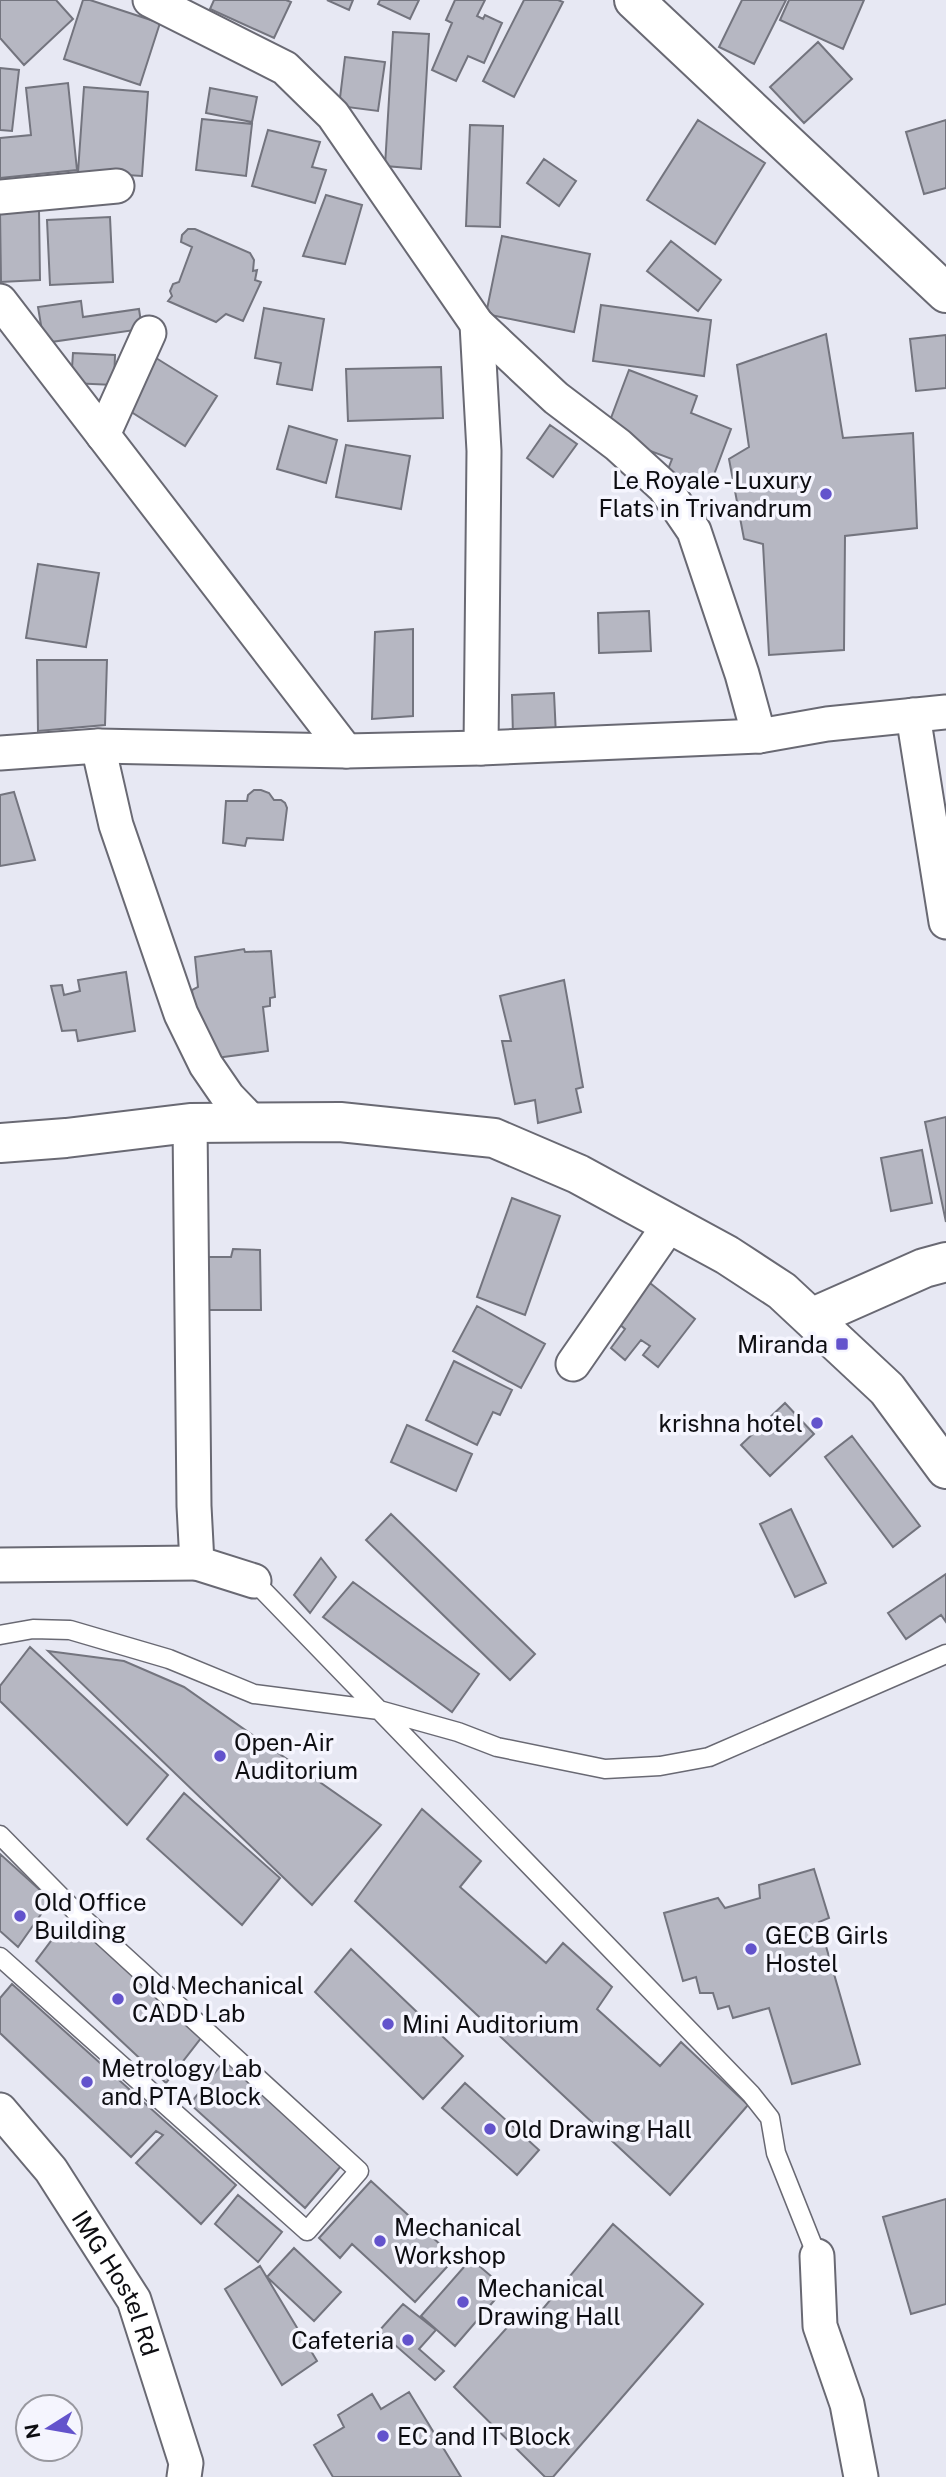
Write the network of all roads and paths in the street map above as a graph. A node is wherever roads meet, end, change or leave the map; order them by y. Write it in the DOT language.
graph roads {
  1 [pos="150,0"];
  2 [pos="634,0"];
  3 [pos="195,10"];
  4 [pos="117,186"];
  5 [pos="0,197"];
  6 [pos="946,293"];
  7 [pos="0,301"];
  8 [pos="477,324"];
  9 [pos="149,333"];
  10 [pos="103,435"];
  11 [pos="946,712"];
  12 [pos="913,715"];
  13 [pos="759,736"];
  14 [pos="98,746"];
  15 [pos="481,748"];
  16 [pos="346,751"];
  17 [pos="0,753"];
  18 [pos="946,922"];
  19 [pos="190,1123"];
  20 [pos="253,1123"];
  21 [pos="0,1143"];
  22 [pos="670,1224"];
  23 [pos="946,1262"];
  24 [pos="811,1318"];
  25 [pos="573,1364"];
  26 [pos="946,1469"];
  27 [pos="197,1563"];
  28 [pos="0,1564"];
  29 [pos="254,1581"];
  30 [pos="0,1636"];
  31 [pos="946,1654"];
  32 [pos="379,1710"];
  33 [pos="0,1835"];
  34 [pos="0,1957"];
  35 [pos="0,2110"];
  36 [pos="817,2256"];
  37 [pos="184,2477"];
  38 [pos="861,2477"];
  1 -- 3 [label="street"];
  2 -- 6 [label="street"];
  3 -- 8 [label="street"];
  4 -- 5 [label="street"];
  7 -- 10 [label="street"];
  8 -- 13 [label="street"];
  8 -- 15 [label="street"];
  9 -- 10 [label="street"];
  10 -- 16 [label="street"];
  11 -- 12 [label="street"];
  12 -- 13 [label="street"];
  12 -- 18 [label="street"];
  13 -- 15 [label="street"];
  14 -- 16 [label="street"];
  14 -- 17 [label="street"];
  14 -- 20 [label="street"];
  15 -- 16 [label="street"];
  19 -- 20 [label="street"];
  19 -- 21 [label="street"];
  19 -- 27 [label="street"];
  20 -- 22 [label="street"];
  22 -- 24 [label="street"];
  22 -- 25 [label="street"];
  23 -- 24 [label="street"];
  24 -- 26 [label="street"];
  27 -- 28 [label="street"];
  27 -- 29 [label="street"];
  29 -- 32 [label="lane"];
  30 -- 32 [label="lane"];
  31 -- 32 [label="lane"];
  32 -- 36 [label="lane"];
  33 -- 34 [label="lane"];
  35 -- 37 [label="street, IMG Hostel Rd"];
  36 -- 38 [label="street"];
}
